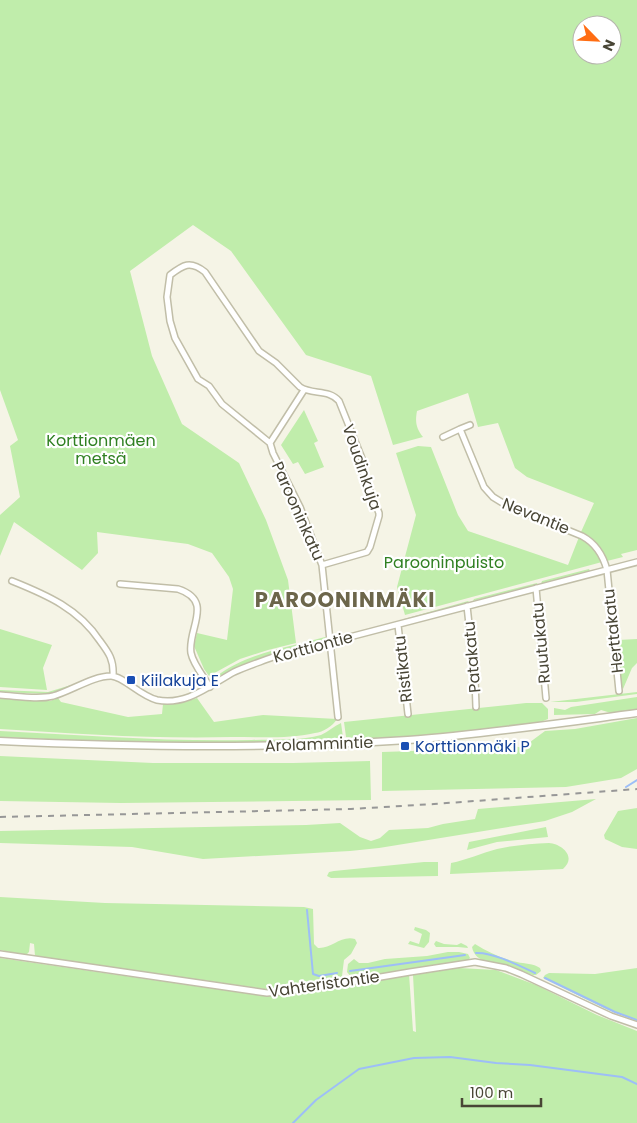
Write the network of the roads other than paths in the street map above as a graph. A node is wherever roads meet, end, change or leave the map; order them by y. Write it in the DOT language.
graph roads {
  1 [pos="304,390"];
  2 [pos="470,425"];
  3 [pos="460,429"];
  4 [pos="443,437"];
  5 [pos="270,443"];
  6 [pos="637,562"];
  7 [pos="322,565"];
  8 [pos="607,570"];
  9 [pos="12,581"];
  10 [pos="120,584"];
  11 [pos="536,588"];
  12 [pos="467,606"];
  13 [pos="398,625"];
  14 [pos="330,642"];
  15 [pos="113,676"];
  16 [pos="210,687"];
  17 [pos="619,692"];
  18 [pos="0,695"];
  19 [pos="546,698"];
  20 [pos="476,707"];
  21 [pos="637,713"];
  22 [pos="408,714"];
  23 [pos="338,716"];
  24 [pos="0,741"];
  25 [pos="0,954"];
  26 [pos="637,1025"];
  1 -- 5 [label="street, Parooninkatu"];
  1 -- 5 [label="street"];
  1 -- 7 [label="street, Voudinkuja"];
  2 -- 3 [label="street"];
  3 -- 4 [label="street"];
  3 -- 8 [label="street, Nevantie"];
  5 -- 7 [label="street, Parooninkatu"];
  6 -- 8 [label="street, Korttiontie"];
  7 -- 14 [label="street, Parooninkatu"];
  8 -- 11 [label="street, Korttiontie"];
  8 -- 17 [label="street, Herttakatu"];
  9 -- 15 [label="street"];
  10 -- 16 [label="street"];
  11 -- 12 [label="street, Korttiontie"];
  11 -- 19 [label="street, Ruutukatu"];
  12 -- 13 [label="street, Korttiontie"];
  12 -- 20 [label="street, Patakatu"];
  13 -- 14 [label="street, Korttiontie"];
  13 -- 22 [label="street, Ristikatu"];
  14 -- 16 [label="street, Korttiontie"];
  14 -- 23 [label="street, Parooninkatu"];
  15 -- 16 [label="street, Korttiontie"];
  15 -- 18 [label="street"];
  21 -- 24 [label="street, Arolammintie"];
  25 -- 26 [label="street, Vahteristontie"];
}
